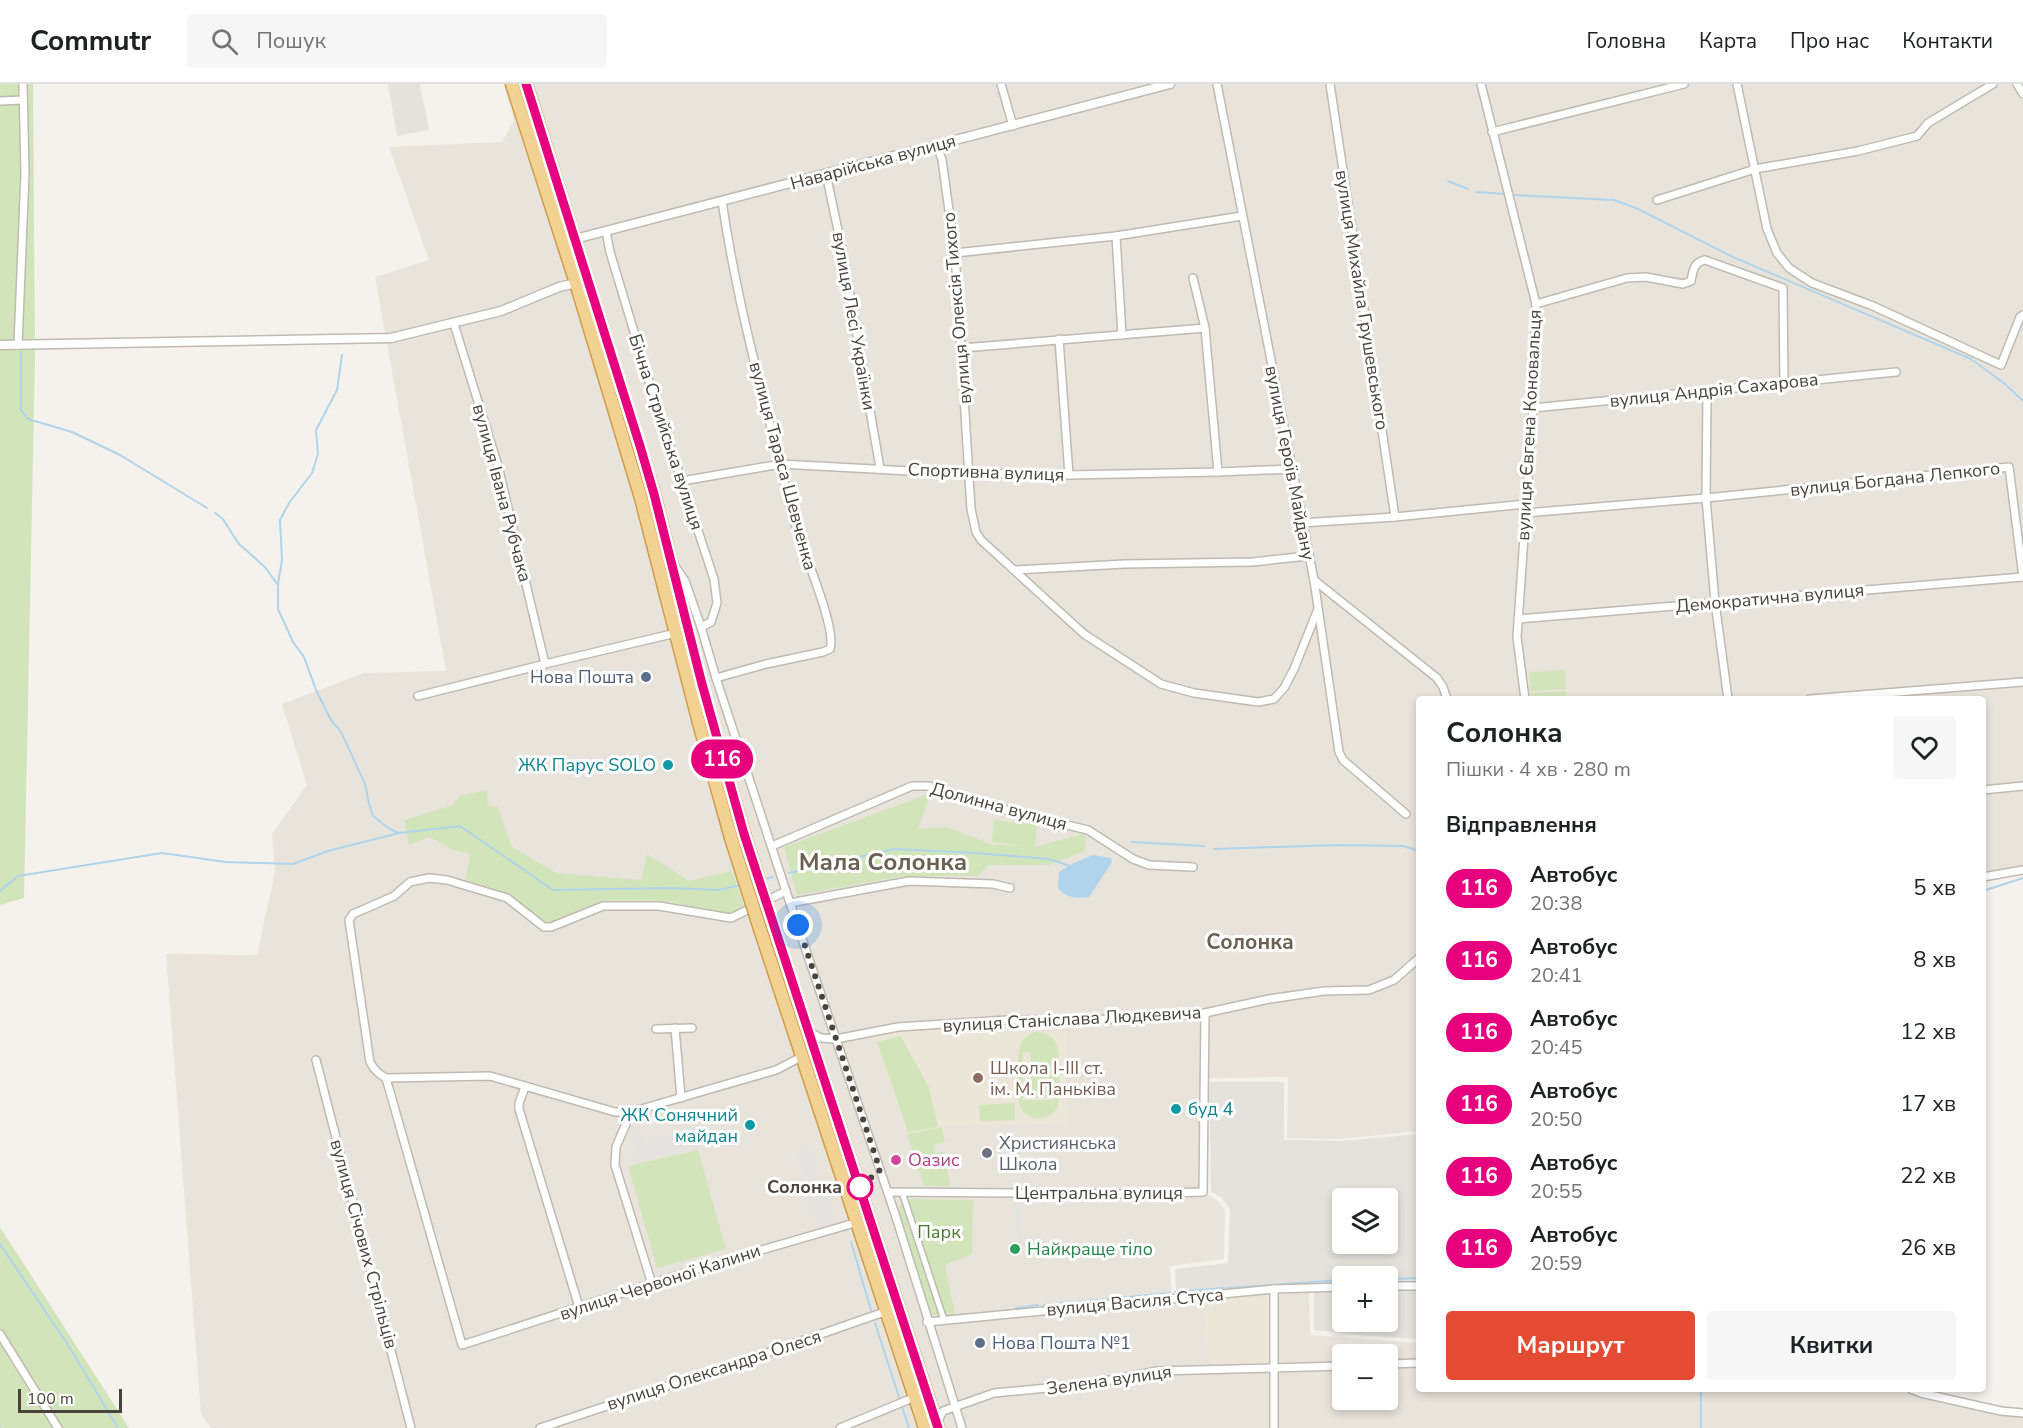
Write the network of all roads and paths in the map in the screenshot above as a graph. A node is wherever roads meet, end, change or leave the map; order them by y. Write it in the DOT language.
graph roads {
  1 [pos="23,84"];
  2 [pos="512,84"];
  3 [pos="526,84"];
  4 [pos="1001,84"];
  5 [pos="1170,84"];
  6 [pos="1217,84"];
  7 [pos="1330,84"];
  8 [pos="1481,84"];
  9 [pos="1684,84"];
  10 [pos="1737,84"];
  11 [pos="1993,84"];
  12 [pos="2017,84"];
  13 [pos="1149,87"];
  14 [pos="2023,94"];
  15 [pos="23,100"];
  16 [pos="0,101"];
  17 [pos="1013,126"];
  18 [pos="1492,132"];
  19 [pos="937,145"];
  20 [pos="1755,170"];
  21 [pos="825,174"];
  22 [pos="1657,200"];
  23 [pos="722,201"];
  24 [pos="1242,216"];
  25 [pos="606,231"];
  26 [pos="1116,236"];
  27 [pos="575,238"];
  28 [pos="955,253"];
  29 [pos="1193,278"];
  30 [pos="576,283"];
  31 [pos="1536,304"];
  32 [pos="2023,315"];
  33 [pos="454,324"];
  34 [pos="1205,328"];
  35 [pos="1122,335"];
  36 [pos="1059,339"];
  37 [pos="0,345"];
  38 [pos="18,345"];
  39 [pos="962,348"];
  40 [pos="1896,372"];
  41 [pos="1784,384"];
  42 [pos="1707,392"];
  43 [pos="1533,408"];
  44 [pos="781,464"];
  45 [pos="880,468"];
  46 [pos="1292,469"];
  47 [pos="969,472"];
  48 [pos="1218,472"];
  49 [pos="1069,475"];
  50 [pos="682,481"];
  51 [pos="1706,498"];
  52 [pos="1526,504"];
  53 [pos="1525,513"];
  54 [pos="1395,517"];
  55 [pos="1301,523"];
  56 [pos="1308,556"];
  57 [pos="670,559"];
  58 [pos="1017,570"];
  59 [pos="2023,577"];
  60 [pos="1314,580"];
  61 [pos="1715,602"];
  62 [pos="1318,609"];
  63 [pos="1518,619"];
  64 [pos="701,627"];
  65 [pos="676,633"];
  66 [pos="545,664"];
  67 [pos="716,678"];
  68 [pos="2023,682"];
  69 [pos="418,696"];
  70 [pos="1446,696"];
  71 [pos="1525,696"];
  72 [pos="1728,696"];
  73 [pos="1878,696"];
  74 [pos="2023,786"];
  75 [pos="1986,790"];
  76 [pos="1406,814"];
  77 [pos="772,846"];
  78 [pos="1192,867"];
  79 [pos="2023,870"];
  80 [pos="1986,876"];
  81 [pos="1010,888"];
  82 [pos="786,891"];
  83 [pos="790,903"];
  84 [pos="767,930"];
  85 [pos="1416,961"];
  86 [pos="1205,1013"];
  87 [pos="675,1028"];
  88 [pos="692,1028"];
  89 [pos="656,1029"];
  90 [pos="807,1029"];
  91 [pos="821,1038"];
  92 [pos="836,1039"];
  93 [pos="810,1056"];
  94 [pos="316,1060"];
  95 [pos="386,1078"];
  96 [pos="525,1087"];
  97 [pos="681,1098"];
  98 [pos="631,1112"];
  99 [pos="888,1192"];
  100 [pos="903,1192"];
  101 [pos="858,1222"];
  102 [pos="652,1284"];
  103 [pos="1398,1286"];
  104 [pos="1416,1286"];
  105 [pos="1332,1287"];
  106 [pos="1274,1289"];
  107 [pos="579,1307"];
  108 [pos="887,1311"];
  109 [pos="944,1320"];
  110 [pos="927,1322"];
  111 [pos="0,1334"];
  112 [pos="1416,1363"];
  113 [pos="1398,1364"];
  114 [pos="1332,1366"];
  115 [pos="1274,1369"];
  116 [pos="1919,1392"];
  117 [pos="906,1400"];
  118 [pos="929,1400"];
  119 [pos="952,1408"];
  120 [pos="2023,1413"];
  121 [pos="933,1426"];
  122 [pos="58,1428"];
  123 [pos="411,1428"];
  124 [pos="540,1428"];
  125 [pos="840,1428"];
  126 [pos="962,1428"];
  127 [pos="1274,1428"];
  1 -- 15 [label="street"];
  2 -- 30 [label="highway"];
  3 -- 27 [label="highway"];
  4 -- 17 [label="street"];
  5 -- 13 [label="street, Наварійська вулиця"];
  6 -- 24 [label="street, вулиця Героїв Майдану"];
  7 -- 54 [label="street, вулиця Михайла Грушевського"];
  8 -- 18 [label="street, вулиця Євгена Коновальця"];
  9 -- 18 [label="street"];
  10 -- 20 [label="street"];
  11 -- 20 [label="street"];
  12 -- 14 [label="street"];
  13 -- 17 [label="street, Наварійська вулиця"];
  15 -- 16 [label="street"];
  15 -- 38 [label="street"];
  17 -- 19 [label="street, Наварійська вулиця"];
  18 -- 31 [label="street, вулиця Євгена Коновальця"];
  19 -- 21 [label="street, Наварійська вулиця"];
  19 -- 28 [label="street, вулиця Олексія Тихого"];
  20 -- 22 [label="street"];
  20 -- 32 [label="street"];
  21 -- 23 [label="street, Наварійська вулиця"];
  21 -- 45 [label="street, вулиця Лесі Українки"];
  23 -- 25 [label="street, Наварійська вулиця"];
  23 -- 44 [label="street, вулиця Тараса Шевченка"];
  24 -- 26 [label="street"];
  24 -- 46 [label="street, вулиця Героїв Майдану"];
  25 -- 27 [label="street, Наварійська вулиця"];
  25 -- 50 [label="street, Бічна Стрийська вулиця"];
  26 -- 28 [label="street"];
  26 -- 35 [label="street"];
  27 -- 57 [label="highway"];
  28 -- 39 [label="street, вулиця Олексія Тихого"];
  29 -- 34 [label="street"];
  30 -- 33 [label="street"];
  30 -- 65 [label="highway"];
  31 -- 41 [label="street"];
  31 -- 43 [label="street, вулиця Євгена Коновальця"];
  33 -- 38 [label="street"];
  33 -- 66 [label="street, вулиця Івана Рубчака"];
  34 -- 35 [label="street"];
  34 -- 48 [label="street"];
  35 -- 36 [label="street"];
  36 -- 39 [label="street"];
  36 -- 49 [label="street"];
  37 -- 38 [label="street"];
  39 -- 47 [label="street, вулиця Олексія Тихого"];
  40 -- 41 [label="street, вулиця Андрія Сахарова"];
  41 -- 42 [label="street, вулиця Андрія Сахарова"];
  42 -- 43 [label="street, вулиця Андрія Сахарова"];
  42 -- 51 [label="street"];
  43 -- 52 [label="street, вулиця Євгена Коновальця"];
  44 -- 45 [label="street, Спортивна вулиця"];
  44 -- 50 [label="street, Спортивна вулиця"];
  44 -- 67 [label="street, вулиця Тараса Шевченка"];
  45 -- 47 [label="street, Спортивна вулиця"];
  46 -- 48 [label="street, Спортивна вулиця"];
  46 -- 55 [label="street, вулиця Героїв Майдану"];
  47 -- 49 [label="street, Спортивна вулиця"];
  47 -- 58 [label="street, вулиця Олексія Тихого"];
  48 -- 49 [label="street, Спортивна вулиця"];
  50 -- 64 [label="street, Бічна Стрийська вулиця"];
  51 -- 53 [label="street, вулиця Богдана Лепкого"];
  51 -- 59 [label="street, вулиця Богдана Лепкого"];
  51 -- 61 [label="street"];
  52 -- 53 [label="street, вулиця Євгена Коновальця"];
  52 -- 54 [label="street"];
  53 -- 63 [label="street, вулиця Євгена Коновальця"];
  54 -- 55 [label="street"];
  55 -- 56 [label="street, вулиця Героїв Майдану"];
  56 -- 58 [label="street"];
  56 -- 60 [label="street, вулиця Героїв Майдану"];
  57 -- 64 [label="street"];
  57 -- 84 [label="highway, bridge"];
  58 -- 62 [label="street, вулиця Олексія Тихого"];
  59 -- 61 [label="street, Демократична вулиця"];
  60 -- 62 [label="street, вулиця Героїв Майдану"];
  60 -- 70 [label="street"];
  61 -- 63 [label="street, Демократична вулиця"];
  61 -- 72 [label="street"];
  62 -- 76 [label="street, вулиця Героїв Майдану"];
  63 -- 71 [label="street, вулиця Євгена Коновальця"];
  64 -- 67 [label="street"];
  65 -- 66 [label="street"];
  65 -- 84 [label="highway, bridge"];
  66 -- 69 [label="street"];
  67 -- 77 [label="street"];
  68 -- 73 [label="street"];
  74 -- 75 [label="street"];
  77 -- 78 [label="street, Долинна вулиця"];
  77 -- 82 [label="street"];
  79 -- 80 [label="street"];
  81 -- 83 [label="street"];
  82 -- 83 [label="street"];
  82 -- 95 [label="street"];
  83 -- 92 [label="street"];
  84 -- 90 [label="highway"];
  84 -- 93 [label="highway"];
  85 -- 86 [label="street, вулиця Станіслава Людкевича"];
  86 -- 92 [label="street, вулиця Станіслава Людкевича"];
  86 -- 100 [label="street, Центральна вулиця"];
  87 -- 88 [label="street"];
  87 -- 89 [label="street"];
  87 -- 97 [label="street"];
  90 -- 91 [label="street, вулиця Станіслава Людкевича"];
  90 -- 93 [label="highway"];
  91 -- 92 [label="street, вулиця Станіслава Людкевича"];
  91 -- 93 [label="street"];
  92 -- 99 [label="street"];
  93 -- 97 [label="street"];
  93 -- 101 [label="highway"];
  93 -- 118 [label="highway"];
  94 -- 123 [label="street, вулиця Січових Стрільців"];
  95 -- 96 [label="street"];
  95 -- 107 [label="street, вулиця Червоної Калини"];
  96 -- 98 [label="street"];
  96 -- 107 [label="street"];
  97 -- 98 [label="street"];
  98 -- 102 [label="street"];
  99 -- 100 [label="street, Центральна вулиця"];
  99 -- 110 [label="street"];
  100 -- 109 [label="street"];
  101 -- 102 [label="street, вулиця Червоної Калини"];
  101 -- 108 [label="highway"];
  102 -- 107 [label="street, вулиця Червоної Калини"];
  103 -- 104 [label="street"];
  105 -- 106 [label="street, вулиця Василя Стуса"];
  106 -- 109 [label="street, вулиця Василя Стуса"];
  106 -- 115 [label="street"];
  108 -- 117 [label="highway"];
  108 -- 124 [label="street, вулиця Олександра Олеся"];
  109 -- 110 [label="street, вулиця Василя Стуса"];
  110 -- 119 [label="street"];
  111 -- 122 [label="street"];
  112 -- 113 [label="street"];
  114 -- 115 [label="street, Зелена вулиця"];
  115 -- 119 [label="street, Зелена вулиця"];
  115 -- 127 [label="street"];
  116 -- 120 [label="street"];
  117 -- 121 [label="highway"];
  117 -- 125 [label="street"];
  118 -- 119 [label="street"];
  118 -- 121 [label="highway"];
  119 -- 121 [label="street, Зелена вулиця"];
  119 -- 126 [label="street"];
}
